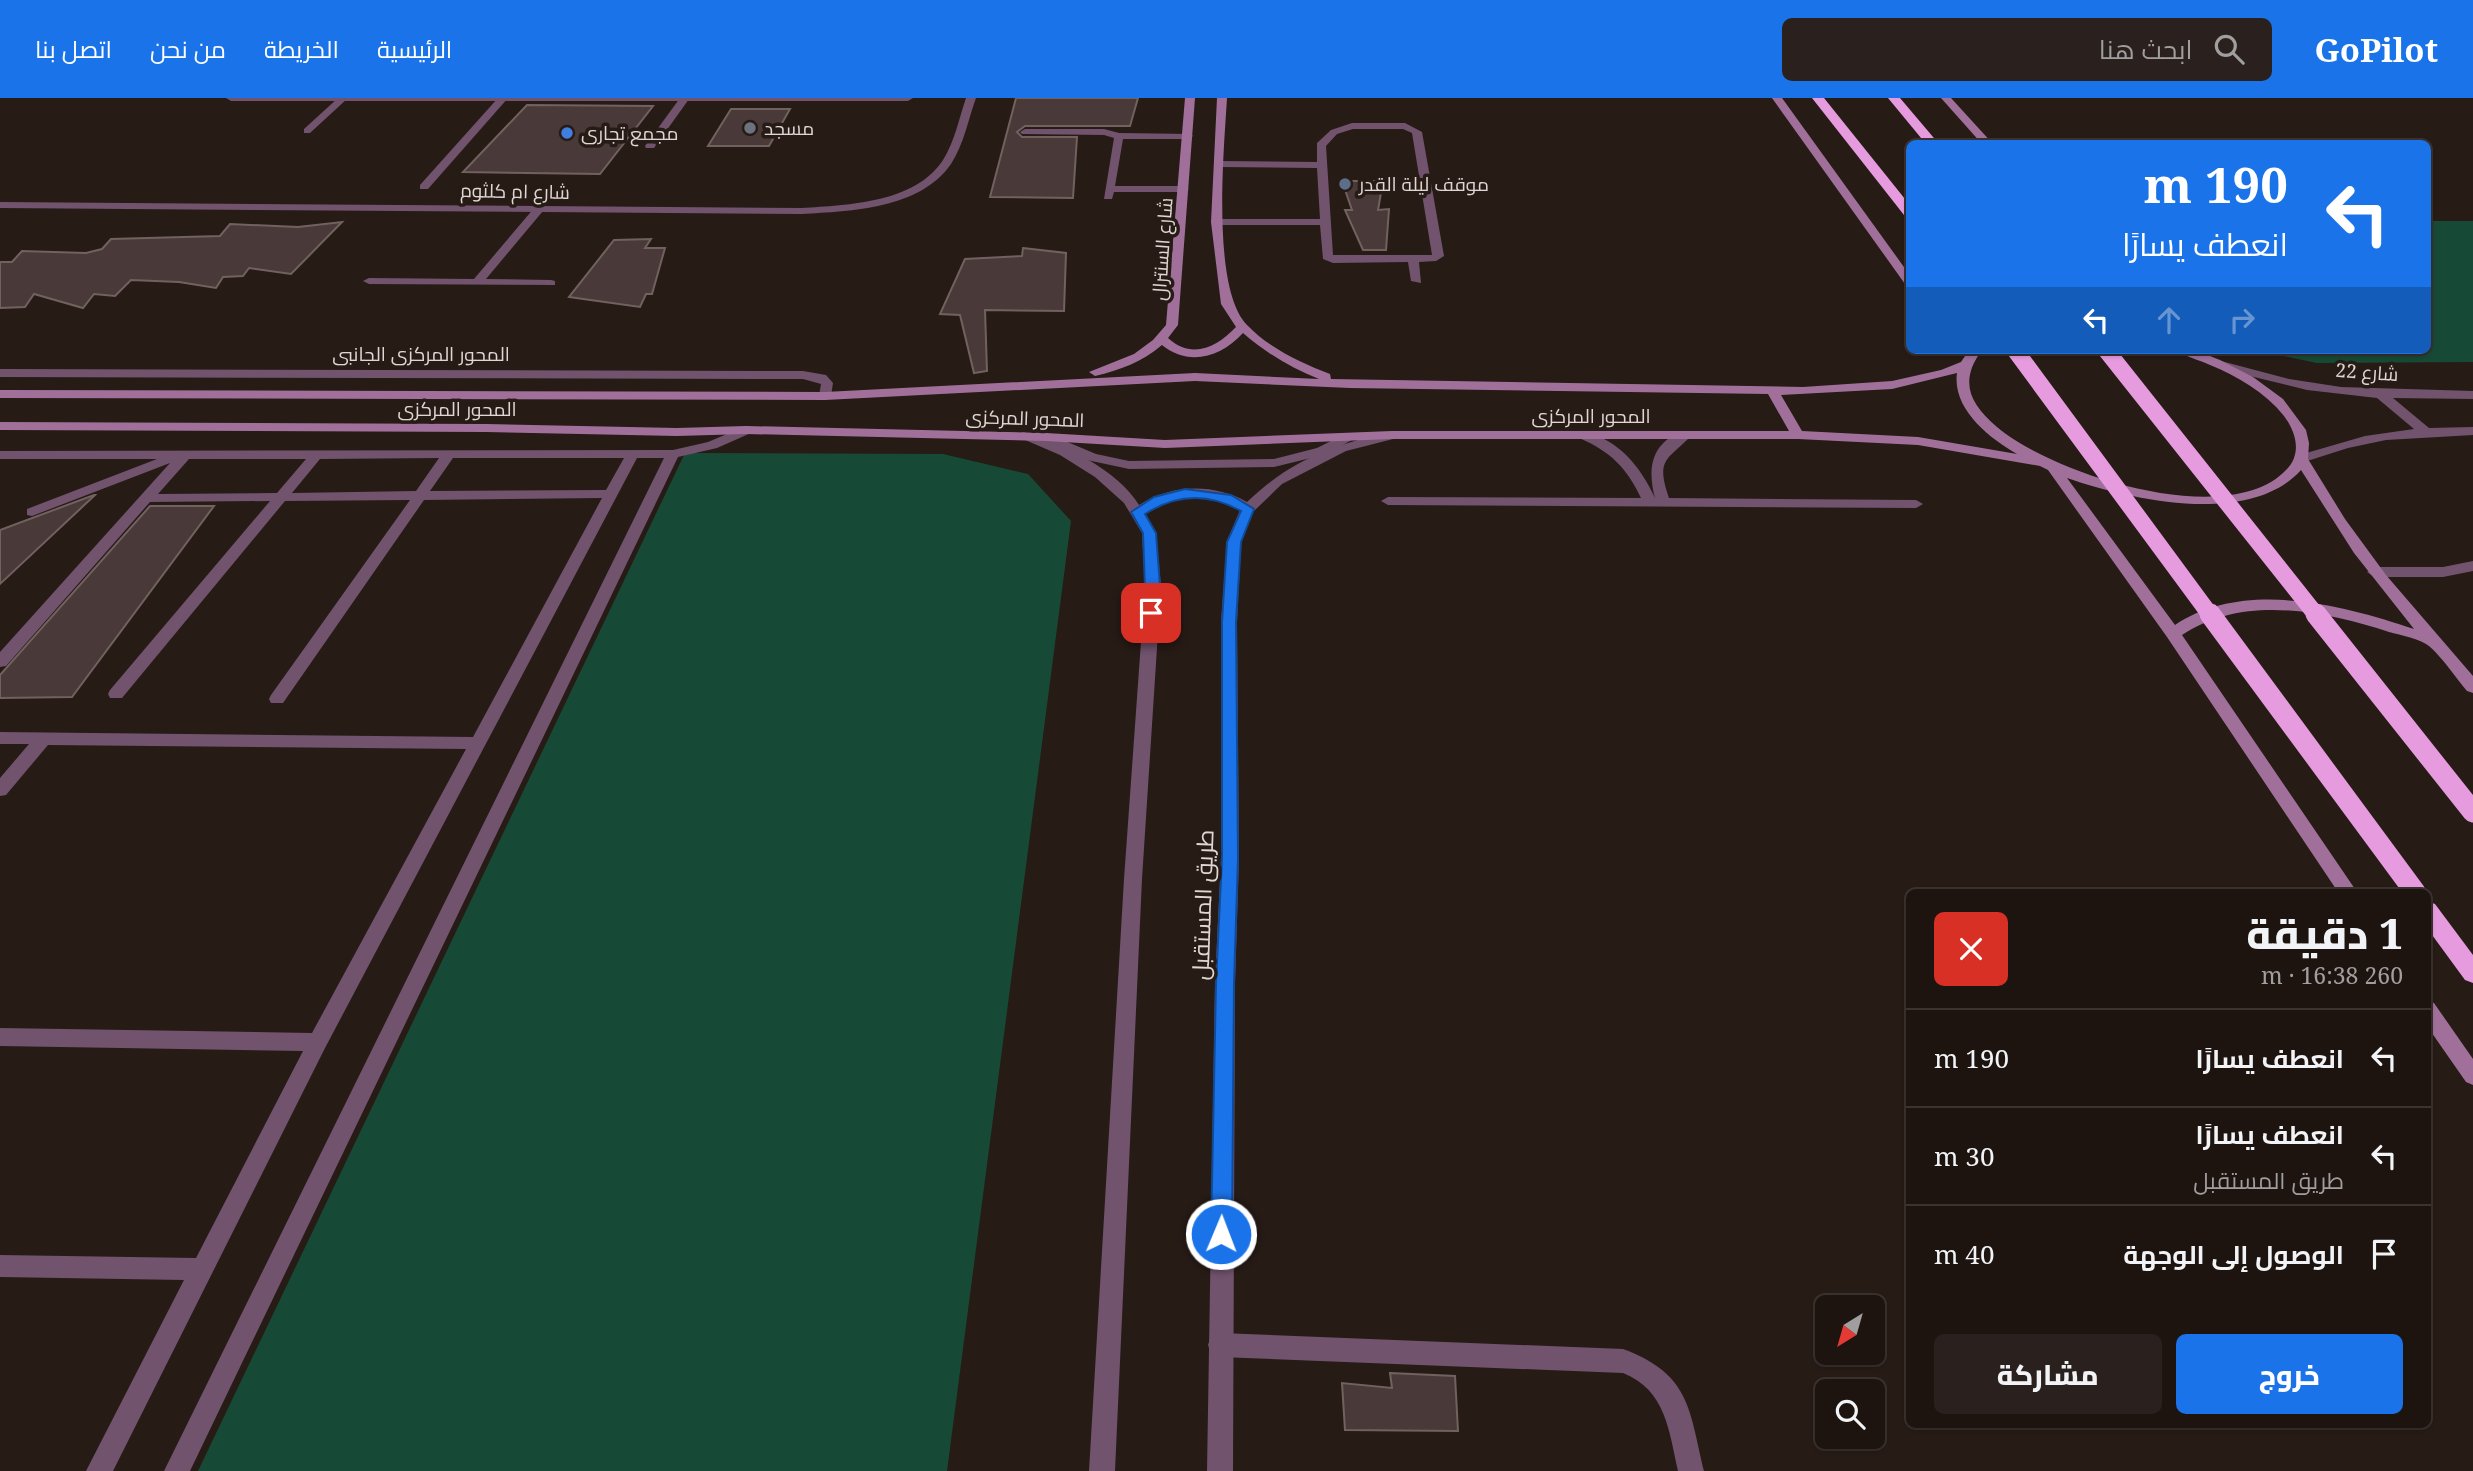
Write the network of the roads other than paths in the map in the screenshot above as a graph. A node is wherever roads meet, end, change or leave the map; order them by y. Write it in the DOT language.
graph roads {
  1 [pos="231,98"];
  2 [pos="323,98"];
  3 [pos="343,98"];
  4 [pos="503,98"];
  5 [pos="908,98"];
  6 [pos="971,98"];
  7 [pos="1190,98"];
  8 [pos="1222,98"];
  9 [pos="1777,98"];
  10 [pos="1818,98"];
  11 [pos="1894,98"];
  12 [pos="1946,98"];
  13 [pos="684,99"];
  14 [pos="307,131"];
  15 [pos="1025,132"];
  16 [pos="1119,136"];
  17 [pos="1188,136"];
  18 [pos="1930,140"];
  19 [pos="1984,140"];
  20 [pos="650,146"];
  21 [pos="1219,164"];
  22 [pos="1321,166"];
  23 [pos="424,187"];
  24 [pos="1184,189"];
  25 [pos="0,205"];
  26 [pos="1906,208"];
  27 [pos="539,209"];
  28 [pos="1216,222"];
  29 [pos="1324,222"];
  30 [pos="1413,260"];
  31 [pos="1906,278"];
  32 [pos="369,281"];
  33 [pos="1417,281"];
  34 [pos="477,282"];
  35 [pos="551,283"];
  36 [pos="1242,327"];
  37 [pos="1163,340"];
  38 [pos="2018,354"];
  39 [pos="2109,354"];
  40 [pos="2196,354"];
  41 [pos="1963,359"];
  42 [pos="2220,365"];
  43 [pos="0,373"];
  44 [pos="1350,384"];
  45 [pos="1028,385"];
  46 [pos="1772,390"];
  47 [pos="0,394"];
  48 [pos="2380,394"];
  49 [pos="2473,395"];
  50 [pos="825,396"];
  51 [pos="0,426"];
  52 [pos="746,430"];
  53 [pos="2424,431"];
  54 [pos="2473,431"];
  55 [pos="1392,435"];
  56 [pos="1584,435"];
  57 [pos="1685,435"];
  58 [pos="1798,435"];
  59 [pos="1023,436"];
  60 [pos="1046,437"];
  61 [pos="1350,437"];
  62 [pos="673,454"];
  63 [pos="0,455"];
  64 [pos="632,455"];
  65 [pos="180,456"];
  66 [pos="315,456"];
  67 [pos="448,456"];
  68 [pos="2301,459"];
  69 [pos="2049,465"];
  70 [pos="612,494"];
  71 [pos="147,498"];
  72 [pos="281,498"];
  73 [pos="419,498"];
  74 [pos="1388,501"];
  75 [pos="1657,503"];
  76 [pos="1916,504"];
  77 [pos="1248,509"];
  78 [pos="32,512"];
  79 [pos="1138,512"];
  80 [pos="2473,566"];
  81 [pos="2374,572"];
  82 [pos="2173,633"];
  83 [pos="2434,641"];
  84 [pos="0,662"];
  85 [pos="2473,687"];
  86 [pos="116,694"];
  87 [pos="277,699"];
  88 [pos="0,738"];
  89 [pos="43,739"];
  90 [pos="478,743"];
  91 [pos="0,790"];
  92 [pos="2473,811"];
  93 [pos="2346,889"];
  94 [pos="2413,889"];
  95 [pos="2431,915"];
  96 [pos="2473,973"];
  97 [pos="2431,1015"];
  98 [pos="0,1037"];
  99 [pos="318,1042"];
  100 [pos="2473,1076"];
  101 [pos="0,1266"];
  102 [pos="202,1269"];
  103 [pos="1220,1345"];
  104 [pos="99,1471"];
  105 [pos="177,1471"];
  106 [pos="1102,1471"];
  107 [pos="1220,1471"];
  108 [pos="1691,1471"];
  1 -- 2 [label="street"];
  2 -- 3 [label="street"];
  3 -- 4 [label="street"];
  3 -- 14 [label="street"];
  4 -- 13 [label="street"];
  4 -- 23 [label="street"];
  5 -- 13 [label="street"];
  6 -- 27 [label="street, شارع ام كلثوم"];
  7 -- 17 [label="main road, شارع السنترال"];
  8 -- 21 [label="main road"];
  9 -- 31 [label="main road"];
  10 -- 26 [label="highway"];
  11 -- 18 [label="highway"];
  12 -- 19 [label="main road"];
  13 -- 20 [label="street"];
  15 -- 16 [label="street"];
  16 -- 17 [label="street"];
  16 -- 24 [label="street"];
  17 -- 24 [label="main road, شارع السنترال"];
  21 -- 22 [label="street"];
  21 -- 28 [label="main road"];
  22 -- 29 [label="street"];
  22 -- 30 [label="street"];
  24 -- 37 [label="main road, شارع السنترال"];
  25 -- 27 [label="street, شارع ام كلثوم"];
  27 -- 34 [label="street"];
  28 -- 29 [label="street"];
  28 -- 36 [label="main road"];
  29 -- 30 [label="street"];
  30 -- 33 [label="street"];
  32 -- 34 [label="street"];
  34 -- 35 [label="street"];
  36 -- 37 [label="main road"];
  36 -- 44 [label="main road"];
  37 -- 45 [label="main road"];
  38 -- 94 [label="highway, bridge"];
  39 -- 92 [label="highway, bridge"];
  40 -- 42 [label="main road"];
  41 -- 46 [label="main road, المحور المركزى"];
  41 -- 69 [label="main road"];
  42 -- 48 [label="street, شارع 22"];
  42 -- 68 [label="main road"];
  43 -- 50 [label="street, المحور المركزى الجانبى"];
  44 -- 45 [label="main road, المحور المركزى"];
  44 -- 46 [label="main road, المحور المركزى"];
  45 -- 50 [label="main road, المحور المركزى"];
  46 -- 58 [label="main road"];
  47 -- 50 [label="main road, المحور المركزى"];
  48 -- 49 [label="street, شارع 22"];
  48 -- 53 [label="street"];
  51 -- 52 [label="main road, المحور المركزى"];
  52 -- 59 [label="main road, المحور المركزى"];
  52 -- 62 [label="street"];
  53 -- 54 [label="street"];
  53 -- 68 [label="street"];
  55 -- 56 [label="main road, المحور المركزى"];
  55 -- 61 [label="main road, المحور المركزى"];
  55 -- 77 [label="street, طريق المستقبل"];
  56 -- 57 [label="main road, المحور المركزى"];
  56 -- 75 [label="street"];
  57 -- 58 [label="main road, المحور المركزى"];
  57 -- 75 [label="street"];
  58 -- 69 [label="main road, المحور المركزى"];
  59 -- 60 [label="main road, المحور المركزى"];
  59 -- 79 [label="street"];
  60 -- 61 [label="main road, المحور المركزى"];
  60 -- 61 [label="street"];
  62 -- 64 [label="street"];
  62 -- 105 [label="street"];
  63 -- 65 [label="street"];
  64 -- 67 [label="street"];
  64 -- 70 [label="street"];
  65 -- 66 [label="street"];
  65 -- 71 [label="street"];
  65 -- 78 [label="street"];
  66 -- 67 [label="street"];
  66 -- 72 [label="street"];
  67 -- 73 [label="street"];
  68 -- 69 [label="main road"];
  68 -- 81 [label="main road"];
  69 -- 82 [label="main road"];
  70 -- 73 [label="street"];
  70 -- 90 [label="street"];
  71 -- 72 [label="street"];
  71 -- 84 [label="street"];
  72 -- 73 [label="street"];
  72 -- 86 [label="street"];
  73 -- 87 [label="street"];
  74 -- 75 [label="street"];
  75 -- 76 [label="street"];
  77 -- 79 [label="street"];
  77 -- 103 [label="street, طريق المستقبل"];
  79 -- 106 [label="street"];
  80 -- 81 [label="street"];
  81 -- 83 [label="main road"];
  82 -- 83 [label="main road"];
  82 -- 93 [label="main road"];
  83 -- 85 [label="main road"];
  88 -- 89 [label="street"];
  89 -- 90 [label="street"];
  89 -- 91 [label="street"];
  90 -- 99 [label="street"];
  95 -- 96 [label="highway"];
  97 -- 100 [label="main road"];
  98 -- 99 [label="street"];
  99 -- 102 [label="street"];
  101 -- 102 [label="street"];
  102 -- 104 [label="street"];
  103 -- 107 [label="street, طريق المستقبل"];
  103 -- 108 [label="street"];
}
